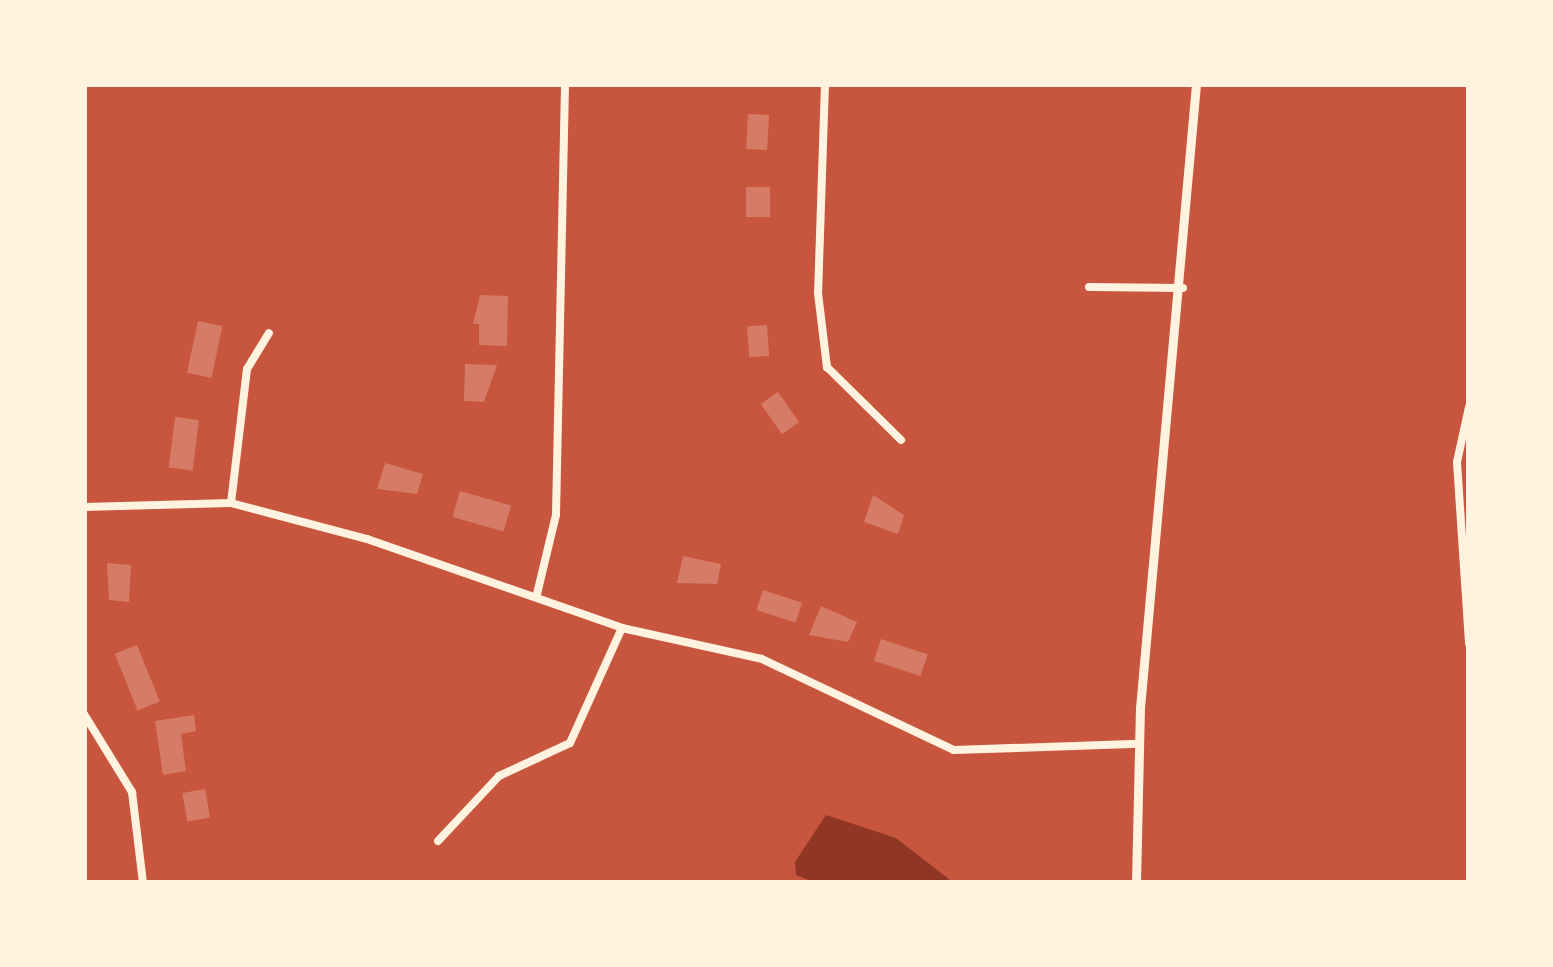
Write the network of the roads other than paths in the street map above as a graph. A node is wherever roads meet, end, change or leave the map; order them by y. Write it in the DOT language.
graph roads {
  1 [pos="565,84"];
  2 [pos="824,84"];
  3 [pos="1196,84"];
  4 [pos="1089,287"];
  5 [pos="1183,288"];
  6 [pos="269,333"];
  7 [pos="1469,407"];
  8 [pos="901,440"];
  9 [pos="231,503"];
  10 [pos="84,507"];
  11 [pos="537,594"];
  12 [pos="622,628"];
  13 [pos="1469,644"];
  14 [pos="84,714"];
  15 [pos="1138,744"];
  16 [pos="438,841"];
  17 [pos="143,883"];
  18 [pos="1136,883"];
  1 -- 11 [label="street"];
  2 -- 8 [label="street"];
  3 -- 5 [label="street"];
  4 -- 5 [label="street"];
  5 -- 15 [label="street"];
  6 -- 9 [label="street"];
  7 -- 13 [label="street"];
  9 -- 10 [label="street"];
  9 -- 11 [label="street"];
  11 -- 12 [label="street"];
  12 -- 15 [label="street"];
  12 -- 16 [label="street"];
  14 -- 17 [label="street"];
  15 -- 18 [label="street"];
}
